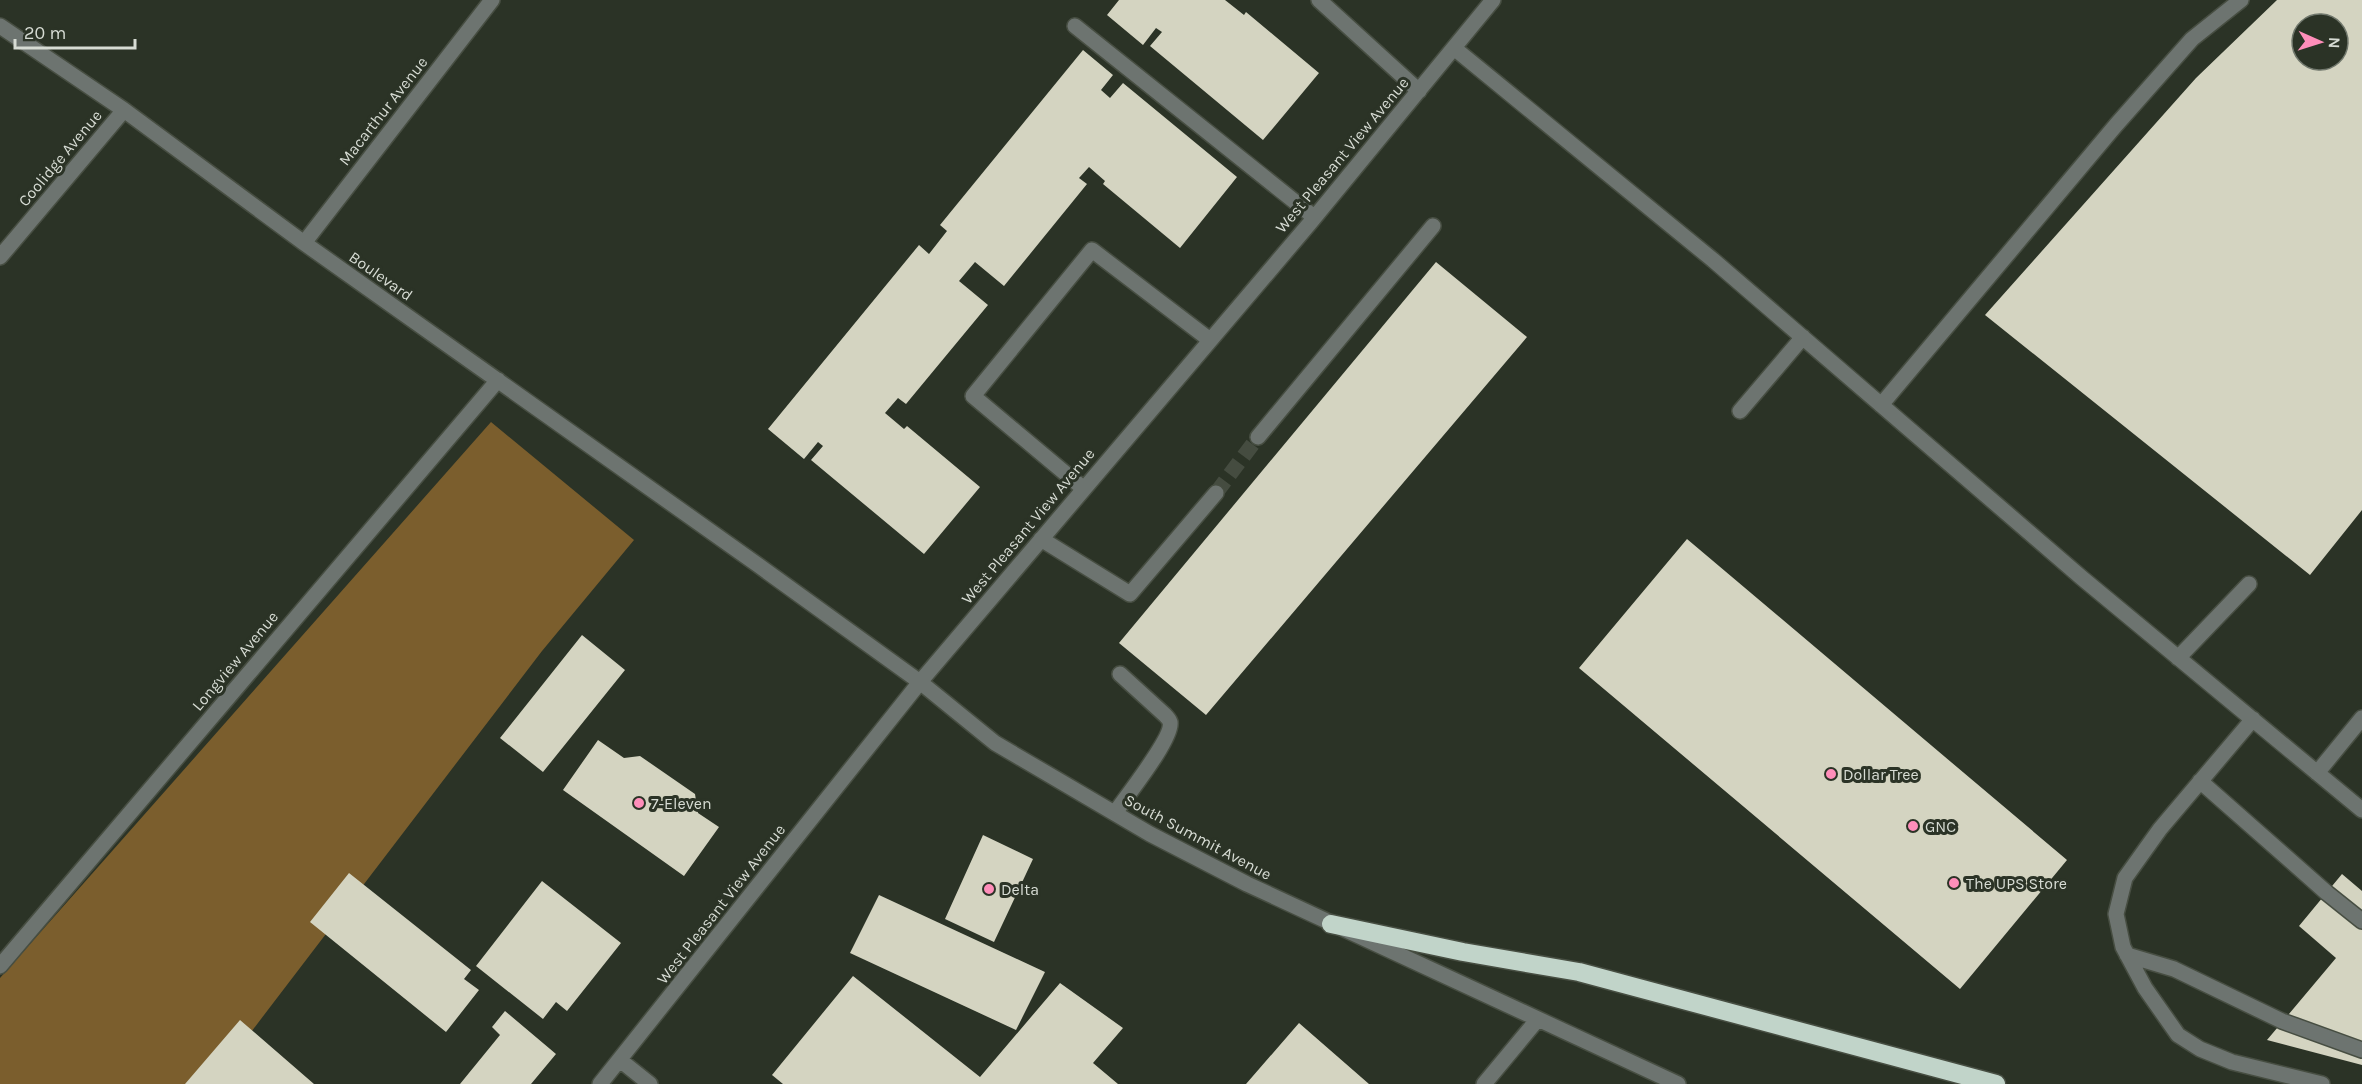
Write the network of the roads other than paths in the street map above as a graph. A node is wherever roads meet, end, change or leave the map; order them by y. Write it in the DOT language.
graph roads {
  1 [pos="492,0"];
  2 [pos="1319,0"];
  3 [pos="1493,0"];
  4 [pos="2241,0"];
  5 [pos="0,26"];
  6 [pos="1075,26"];
  7 [pos="1454,48"];
  8 [pos="1419,91"];
  9 [pos="124,110"];
  10 [pos="1314,218"];
  11 [pos="1433,226"];
  12 [pos="304,243"];
  13 [pos="0,256"];
  14 [pos="1803,337"];
  15 [pos="1210,340"];
  16 [pos="498,380"];
  17 [pos="1881,405"];
  18 [pos="1740,411"];
  19 [pos="1258,437"];
  20 [pos="1084,489"];
  21 [pos="1216,493"];
  22 [pos="1041,538"];
  23 [pos="742,553"];
  24 [pos="2249,584"];
  25 [pos="2178,658"];
  26 [pos="1120,674"];
  27 [pos="920,682"];
  28 [pos="2362,718"];
  29 [pos="2253,719"];
  30 [pos="2317,773"];
  31 [pos="2200,782"];
  32 [pos="2362,810"];
  33 [pos="1114,813"];
  34 [pos="2362,921"];
  35 [pos="1331,924"];
  36 [pos="2127,955"];
  37 [pos="0,966"];
  38 [pos="1538,1019"];
  39 [pos="2362,1050"];
  40 [pos="620,1060"];
  41 [pos="600,1084"];
  42 [pos="650,1084"];
  43 [pos="1484,1084"];
  44 [pos="1678,1084"];
  45 [pos="1996,1084"];
  46 [pos="2322,1084"];
  1 -- 12 [label="street, Macarthur Avenue"];
  2 -- 8 [label="street"];
  3 -- 7 [label="street, West Pleasant View Avenue"];
  4 -- 17 [label="street"];
  5 -- 9 [label="street, Boulevard"];
  6 -- 10 [label="street"];
  7 -- 8 [label="street, West Pleasant View Avenue"];
  7 -- 14 [label="street"];
  8 -- 10 [label="street, West Pleasant View Avenue"];
  9 -- 12 [label="street, Boulevard"];
  9 -- 13 [label="street, Coolidge Avenue"];
  10 -- 15 [label="street, West Pleasant View Avenue"];
  11 -- 19 [label="street"];
  12 -- 16 [label="street, Boulevard"];
  14 -- 17 [label="street"];
  14 -- 18 [label="street"];
  15 -- 20 [label="street, West Pleasant View Avenue"];
  15 -- 20 [label="street"];
  16 -- 23 [label="street, Boulevard"];
  16 -- 37 [label="street, Longview Avenue"];
  17 -- 25 [label="street"];
  20 -- 22 [label="street, West Pleasant View Avenue"];
  21 -- 22 [label="street"];
  22 -- 27 [label="street, West Pleasant View Avenue"];
  23 -- 27 [label="street, South Summit Avenue"];
  24 -- 25 [label="street"];
  25 -- 29 [label="street"];
  26 -- 33 [label="street"];
  27 -- 33 [label="street, South Summit Avenue"];
  27 -- 40 [label="street, West Pleasant View Avenue"];
  28 -- 30 [label="street"];
  29 -- 30 [label="street"];
  29 -- 31 [label="street"];
  30 -- 32 [label="street"];
  31 -- 34 [label="street"];
  31 -- 36 [label="street"];
  33 -- 35 [label="street, South Summit Avenue"];
  35 -- 38 [label="street, South Summit Avenue"];
  35 -- 45 [label="highway"];
  36 -- 39 [label="street"];
  36 -- 46 [label="street"];
  38 -- 43 [label="street"];
  38 -- 44 [label="street, South Summit Avenue"];
  40 -- 41 [label="street, West Pleasant View Avenue"];
  40 -- 42 [label="street"];
}
